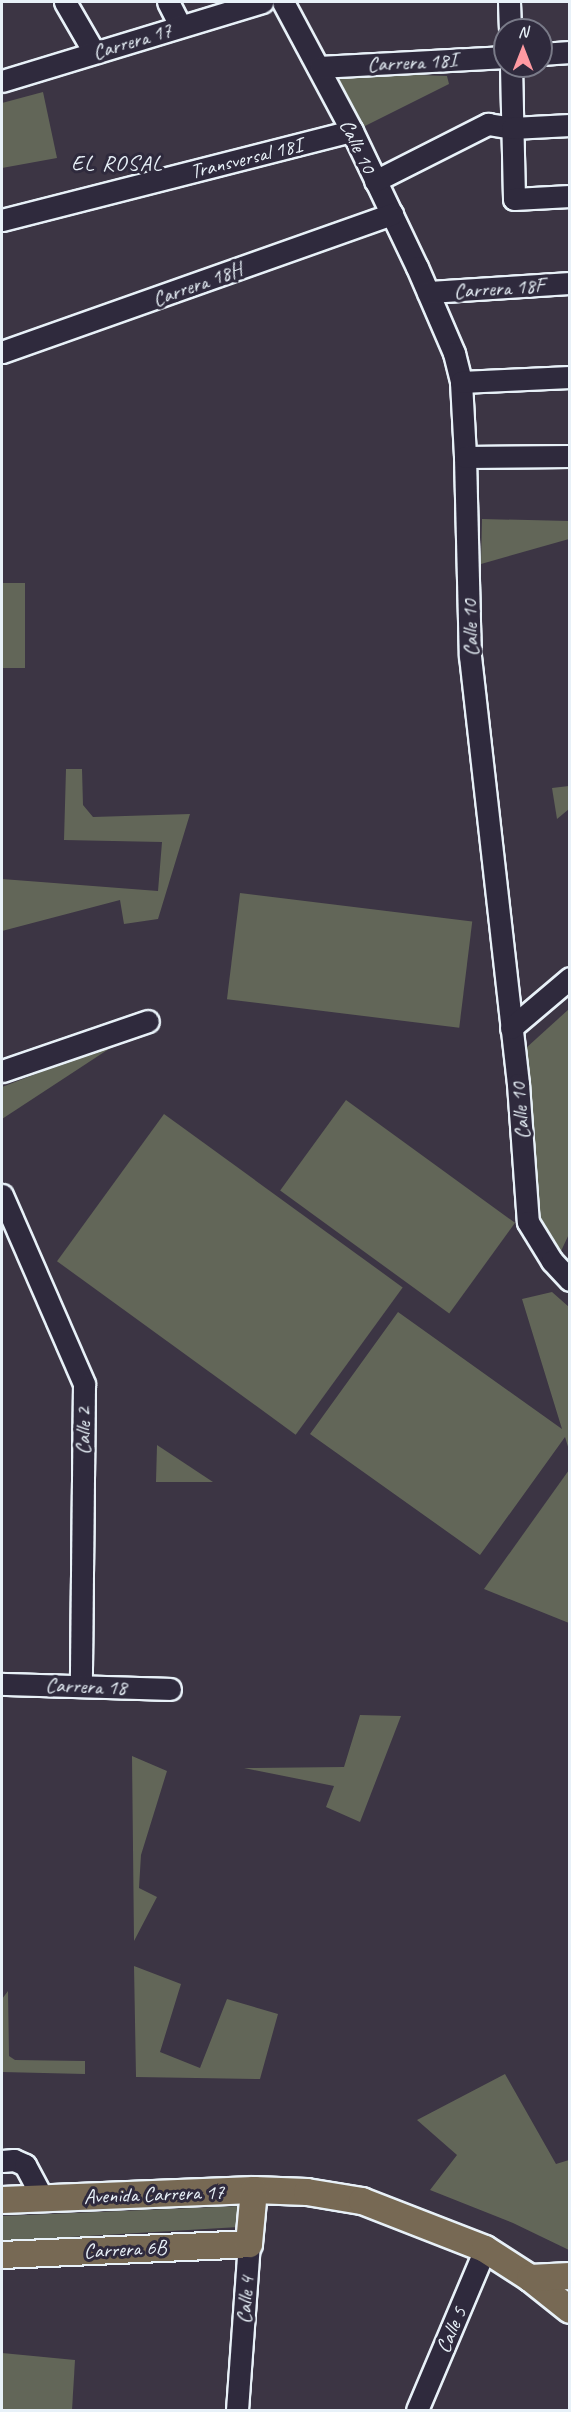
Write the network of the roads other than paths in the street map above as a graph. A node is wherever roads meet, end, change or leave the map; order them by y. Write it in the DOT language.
graph roads {
  1 [pos="65,2"];
  2 [pos="168,2"];
  3 [pos="262,2"];
  4 [pos="283,2"];
  5 [pos="509,2"];
  6 [pos="510,18"];
  7 [pos="180,26"];
  8 [pos="94,52"];
  9 [pos="570,52"];
  10 [pos="553,53"];
  11 [pos="493,58"];
  12 [pos="320,68"];
  13 [pos="2,78"];
  14 [pos="511,78"];
  15 [pos="570,125"];
  16 [pos="512,128"];
  17 [pos="352,131"];
  18 [pos="375,181"];
  19 [pos="570,196"];
  20 [pos="392,214"];
  21 [pos="2,220"];
  22 [pos="570,283"];
  23 [pos="428,292"];
  24 [pos="2,352"];
  25 [pos="570,377"];
  26 [pos="460,382"];
  27 [pos="570,456"];
  28 [pos="465,458"];
  29 [pos="570,978"];
  30 [pos="148,1021"];
  31 [pos="511,1028"];
  32 [pos="2,1071"];
  33 [pos="2,1195"];
  34 [pos="569,1279"];
  35 [pos="2,1684"];
  36 [pos="81,1684"];
  37 [pos="170,1689"];
  38 [pos="2,2161"];
  39 [pos="254,2190"];
  40 [pos="43,2199"];
  41 [pos="2,2200"];
  42 [pos="249,2244"];
  43 [pos="485,2249"];
  44 [pos="2,2255"];
  45 [pos="570,2276"];
  46 [pos="530,2278"];
  47 [pos="570,2310"];
  48 [pos="237,2410"];
  49 [pos="417,2410"];
  1 -- 8 [label="street"];
  2 -- 7 [label="street"];
  3 -- 7 [label="street, Carrera 17"];
  4 -- 12 [label="street, Calle 10"];
  5 -- 6 [label="street"];
  7 -- 8 [label="street, Carrera 17"];
  8 -- 13 [label="street, Carrera 17"];
  9 -- 10 [label="street"];
  11 -- 12 [label="street, Carrera 18I"];
  12 -- 17 [label="street, Calle 10"];
  14 -- 16 [label="street"];
  15 -- 16 [label="street"];
  16 -- 18 [label="street"];
  16 -- 19 [label="street"];
  17 -- 18 [label="street, Calle 10"];
  17 -- 21 [label="street, Transversal 18I"];
  18 -- 20 [label="street, Calle 10"];
  20 -- 23 [label="street, Calle 10"];
  20 -- 24 [label="street, Carrera 18H"];
  22 -- 23 [label="street, Carrera 18F"];
  23 -- 26 [label="street, Calle 10"];
  25 -- 26 [label="street"];
  26 -- 28 [label="street, Calle 10"];
  27 -- 28 [label="street"];
  28 -- 31 [label="street, Calle 10"];
  29 -- 31 [label="street"];
  30 -- 32 [label="street"];
  31 -- 34 [label="street, Calle 10"];
  33 -- 36 [label="street, Calle 2"];
  35 -- 36 [label="street, Carrera 18"];
  36 -- 37 [label="street, Carrera 18"];
  38 -- 40 [label="street"];
  39 -- 40 [label="main road, Avenida Carrera 17"];
  39 -- 42 [label="main road, Calle 4"];
  39 -- 43 [label="main road, Avenida Carrera 17"];
  40 -- 41 [label="main road, Avenida Carrera 17"];
  42 -- 44 [label="main road, Carrera 6B"];
  42 -- 48 [label="street, Calle 4"];
  43 -- 46 [label="main road, Avenida Carrera 17"];
  43 -- 49 [label="street, Calle 5"];
  45 -- 46 [label="main road"];
  46 -- 47 [label="main road, Avenida Carrera 17"];
}
